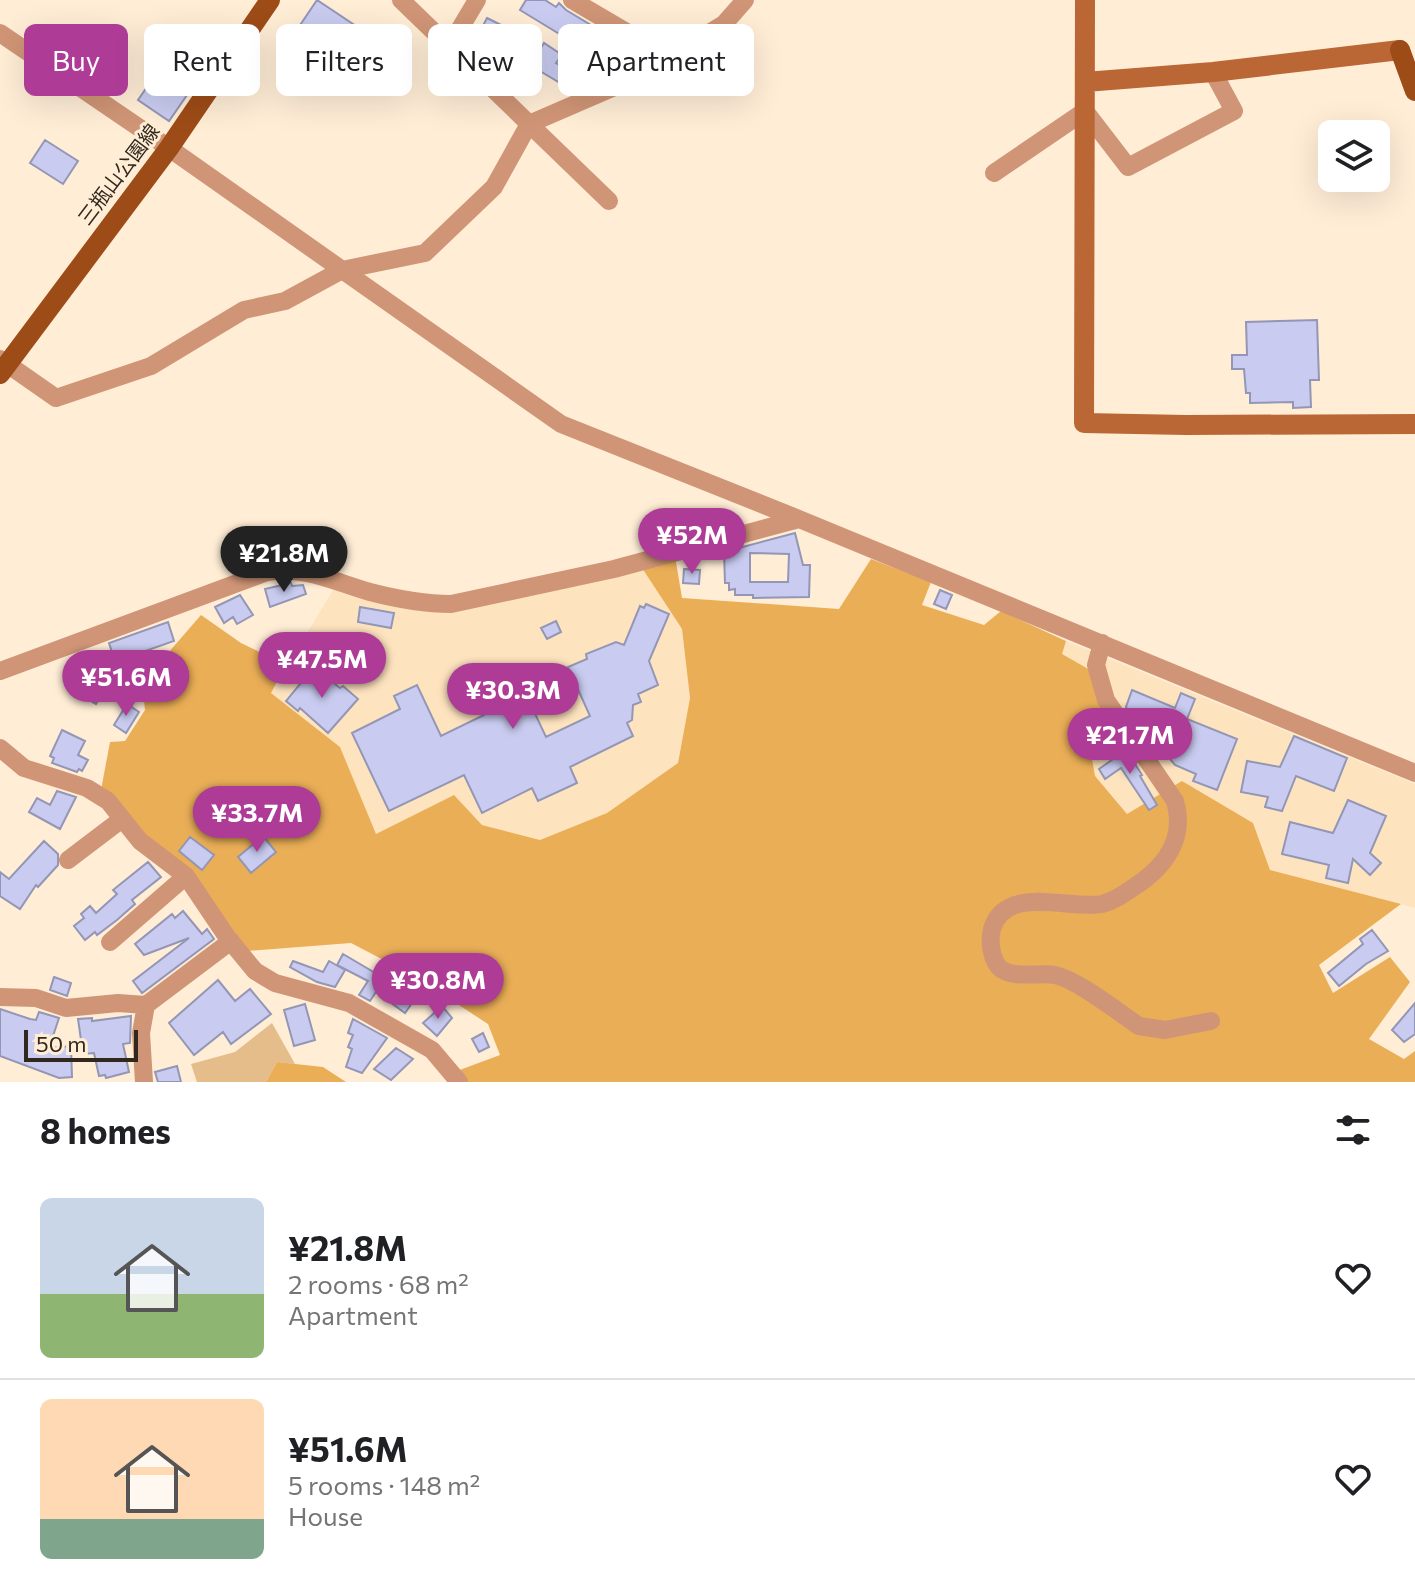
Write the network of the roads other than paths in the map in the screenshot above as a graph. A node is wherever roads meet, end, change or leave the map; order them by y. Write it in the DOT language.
graph roads {
  1 [pos="270,0"];
  2 [pos="401,0"];
  3 [pos="477,0"];
  4 [pos="572,0"];
  5 [pos="745,0"];
  6 [pos="1085,0"];
  7 [pos="463,24"];
  8 [pos="613,24"];
  9 [pos="724,24"];
  10 [pos="428,26"];
  11 [pos="0,33"];
  12 [pos="1400,50"];
  13 [pos="1213,72"];
  14 [pos="1085,82"];
  15 [pos="1415,91"];
  16 [pos="500,96"];
  17 [pos="594,96"];
  18 [pos="1085,111"];
  19 [pos="529,124"];
  20 [pos="169,148"];
  21 [pos="994,173"];
  22 [pos="609,201"];
  23 [pos="342,270"];
  24 [pos="3,366"];
  25 [pos="1415,424"];
  26 [pos="799,519"];
  27 [pos="1102,643"];
  28 [pos="0,671"];
  29 [pos="0,748"];
  30 [pos="1415,773"];
  31 [pos="122,819"];
  32 [pos="68,860"];
  33 [pos="186,876"];
  34 [pos="231,941"];
  35 [pos="110,942"];
  36 [pos="0,997"];
  37 [pos="146,1005"];
  38 [pos="1211,1021"];
  39 [pos="144,1082"];
  40 [pos="459,1082"];
  1 -- 20 [label="main road, 三瓶山公園線"];
  2 -- 10 [label="street"];
  3 -- 7 [label="street"];
  4 -- 8 [label="street"];
  5 -- 9 [label="street"];
  6 -- 14 [label="street"];
  11 -- 20 [label="street"];
  12 -- 13 [label="street"];
  12 -- 15 [label="main road"];
  13 -- 14 [label="street"];
  13 -- 18 [label="street"];
  14 -- 18 [label="street"];
  16 -- 19 [label="street"];
  17 -- 19 [label="street"];
  18 -- 21 [label="street"];
  18 -- 25 [label="street"];
  19 -- 22 [label="street"];
  19 -- 23 [label="street"];
  20 -- 23 [label="street"];
  20 -- 24 [label="main road, 三瓶山公園線"];
  23 -- 24 [label="street"];
  23 -- 26 [label="street"];
  26 -- 27 [label="street"];
  26 -- 28 [label="street"];
  27 -- 30 [label="street"];
  27 -- 38 [label="street"];
  29 -- 31 [label="street"];
  31 -- 32 [label="street"];
  31 -- 33 [label="street"];
  33 -- 34 [label="street"];
  33 -- 35 [label="street"];
  34 -- 37 [label="street"];
  34 -- 40 [label="street"];
  36 -- 37 [label="street"];
  37 -- 39 [label="street"];
}
